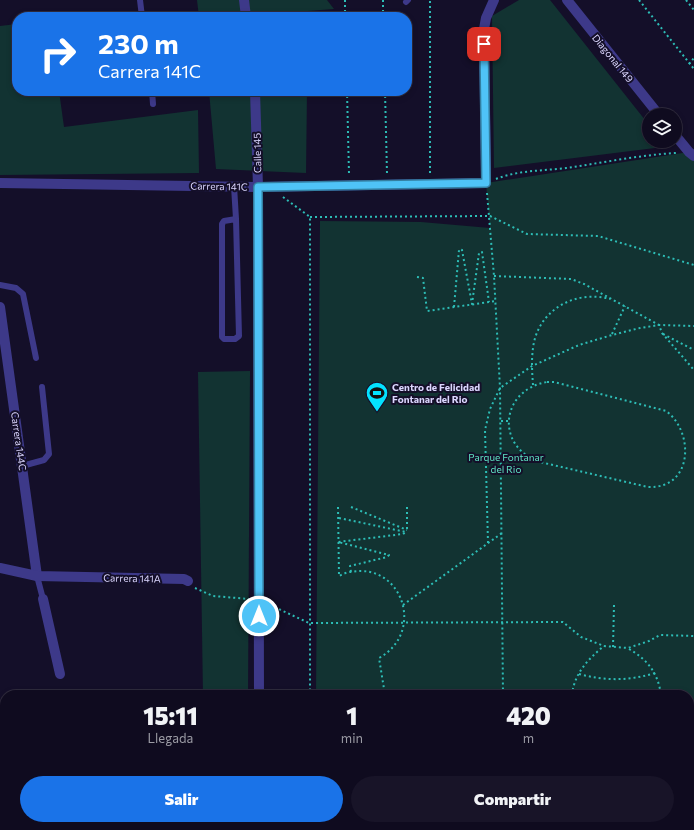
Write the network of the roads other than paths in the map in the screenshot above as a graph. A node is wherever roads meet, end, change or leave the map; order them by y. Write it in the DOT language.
graph roads {
  1 [pos="140,0"];
  2 [pos="244,0"];
  3 [pos="494,0"];
  4 [pos="567,0"];
  5 [pos="141,12"];
  6 [pos="245,12"];
  7 [pos="153,96"];
  8 [pos="255,96"];
  9 [pos="154,104"];
  10 [pos="653,108"];
  11 [pos="682,142"];
  12 [pos="692,151"];
  13 [pos="0,183"];
  14 [pos="234,186"];
  15 [pos="258,187"];
  16 [pos="236,219"];
  17 [pos="0,285"];
  18 [pos="0,307"];
  19 [pos="36,358"];
  20 [pos="42,387"];
  21 [pos="22,466"];
  22 [pos="0,568"];
  23 [pos="37,576"];
  24 [pos="188,581"];
  25 [pos="43,599"];
  26 [pos="60,674"];
  27 [pos="259,690"];
  1 -- 5 [label="lane"];
  2 -- 6 [label="street"];
  3 -- 15 [label="street, Carrera 141C"];
  4 -- 10 [label="street, Diagonal 149"];
  7 -- 9 [label="lane"];
  8 -- 15 [label="street, Calle 145"];
  11 -- 12 [label="street"];
  13 -- 14 [label="street, Carrera 141C"];
  14 -- 15 [label="street, Carrera 141C"];
  14 -- 16 [label="lane"];
  15 -- 27 [label="street, Calle 145"];
  16 -- 16 [label="lane"];
  17 -- 19 [label="lane"];
  18 -- 21 [label="street, Carrera 144C"];
  20 -- 21 [label="lane"];
  21 -- 23 [label="street, Carrera 144C"];
  22 -- 23 [label="street, Carrera 141A"];
  23 -- 24 [label="street, Carrera 141A"];
  23 -- 25 [label="lane"];
  25 -- 26 [label="street"];
}
